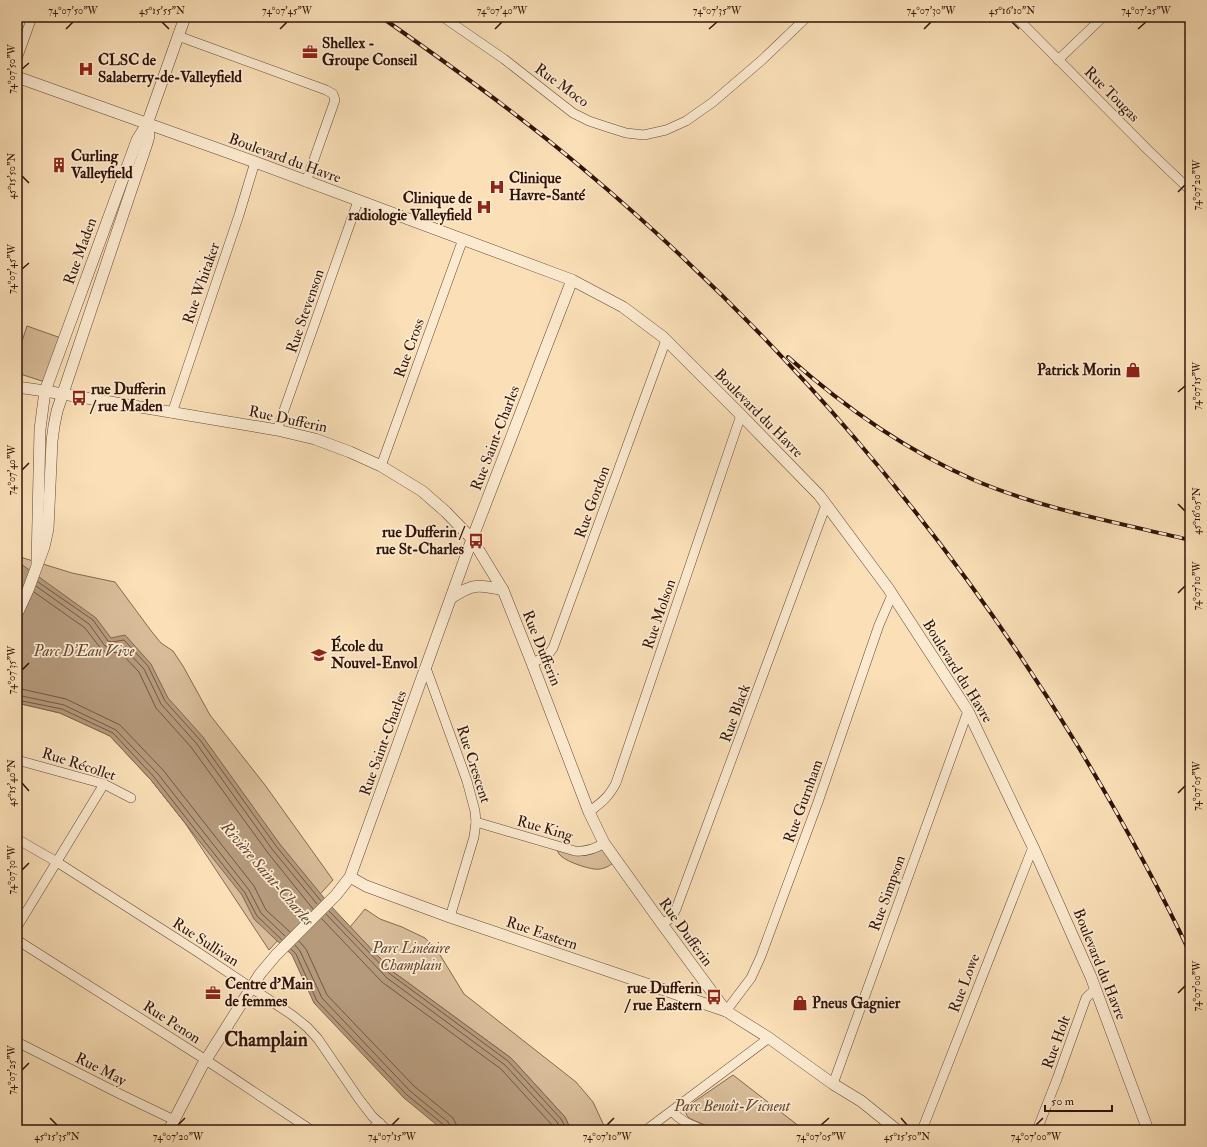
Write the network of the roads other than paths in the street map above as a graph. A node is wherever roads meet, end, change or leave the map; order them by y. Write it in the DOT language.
graph roads {
  1 [pos="32,17"];
  2 [pos="185,17"];
  3 [pos="443,17"];
  4 [pos="807,17"];
  5 [pos="1016,17"];
  6 [pos="1103,17"];
  7 [pos="178,36"];
  8 [pos="17,59"];
  9 [pos="1058,60"];
  10 [pos="17,77"];
  11 [pos="148,124"];
  12 [pos="255,162"];
  13 [pos="306,182"];
  14 [pos="1190,190"];
  15 [pos="358,201"];
  16 [pos="463,239"];
  17 [pos="572,280"];
  18 [pos="666,340"];
  19 [pos="17,387"];
  20 [pos="45,391"];
  21 [pos="62,394"];
  22 [pos="172,413"];
  23 [pos="741,415"];
  24 [pos="277,430"];
  25 [pos="381,466"];
  26 [pos="826,505"];
  27 [pos="472,539"];
  28 [pos="36,568"];
  29 [pos="502,590"];
  30 [pos="892,595"];
  31 [pos="451,598"];
  32 [pos="17,614"];
  33 [pos="532,663"];
  34 [pos="426,668"];
  35 [pos="968,711"];
  36 [pos="17,760"];
  37 [pos="104,784"];
  38 [pos="131,798"];
  39 [pos="589,812"];
  40 [pos="476,822"];
  41 [pos="17,839"];
  42 [pos="604,843"];
  43 [pos="1033,847"];
  44 [pos="57,862"];
  45 [pos="350,877"];
  46 [pos="450,918"];
  47 [pos="662,924"];
  48 [pos="17,927"];
  49 [pos="17,940"];
  50 [pos="250,988"];
  51 [pos="1096,989"];
  52 [pos="726,1011"];
  53 [pos="769,1038"];
  54 [pos="17,1042"];
  55 [pos="206,1060"];
  56 [pos="833,1084"];
  57 [pos="672,1111"];
  58 [pos="380,1123"];
  59 [pos="171,1125"];
  60 [pos="311,1130"];
  61 [pos="370,1130"];
  62 [pos="387,1130"];
  63 [pos="646,1130"];
  64 [pos="703,1130"];
  65 [pos="897,1130"];
  66 [pos="922,1130"];
  67 [pos="1037,1130"];
  68 [pos="1148,1130"];
  1 -- 8 [label="street"];
  2 -- 7 [label="street, Rue Maden"];
  3 -- 4 [label="street, Rue Moco"];
  5 -- 9 [label="street, Rue Tougas"];
  6 -- 9 [label="street"];
  7 -- 11 [label="street, Rue Maden"];
  7 -- 13 [label="street"];
  9 -- 14 [label="street, Rue Tougas"];
  10 -- 11 [label="street, Boulevard du Havre"];
  11 -- 12 [label="street, Boulevard du Havre"];
  11 -- 20 [label="street, Rue Maden"];
  11 -- 21 [label="street, Rue Maden"];
  12 -- 13 [label="street, Boulevard du Havre"];
  12 -- 22 [label="street, Rue Whitaker"];
  13 -- 15 [label="street, Boulevard du Havre"];
  15 -- 16 [label="street, Boulevard du Havre"];
  15 -- 24 [label="street, Rue Stevenson"];
  16 -- 17 [label="street, Boulevard du Havre"];
  16 -- 25 [label="street, Rue Cross"];
  17 -- 18 [label="street, Boulevard du Havre"];
  17 -- 27 [label="street, Rue Saint-Charles"];
  18 -- 23 [label="street, Boulevard du Havre"];
  18 -- 33 [label="street, Rue Gordon"];
  19 -- 20 [label="street, Rue Dufferin"];
  20 -- 21 [label="street, Rue Dufferin"];
  20 -- 28 [label="street, Rue Maden"];
  21 -- 22 [label="street, Rue Dufferin"];
  21 -- 28 [label="street, Rue Maden"];
  22 -- 24 [label="street, Rue Dufferin"];
  23 -- 26 [label="street, Boulevard du Havre"];
  23 -- 39 [label="street, Rue Molson"];
  24 -- 25 [label="street, Rue Dufferin"];
  25 -- 27 [label="street, Rue Dufferin"];
  26 -- 30 [label="street, Boulevard du Havre"];
  26 -- 47 [label="street, Rue Black"];
  27 -- 29 [label="street, Rue Dufferin"];
  27 -- 31 [label="street, Rue Saint-Charles"];
  28 -- 32 [label="street, Rue Maden"];
  29 -- 31 [label="street"];
  29 -- 33 [label="street, Rue Dufferin"];
  30 -- 35 [label="street, Boulevard du Havre"];
  30 -- 52 [label="street, Rue Gurnham"];
  31 -- 34 [label="street, Rue Saint-Charles"];
  33 -- 39 [label="street, Rue Dufferin"];
  34 -- 40 [label="street, Rue Crescent"];
  34 -- 45 [label="street, Rue Saint-Charles"];
  35 -- 43 [label="street, Boulevard du Havre"];
  35 -- 56 [label="street, Rue Simpson"];
  36 -- 37 [label="street, Rue Récollet"];
  37 -- 38 [label="street, Rue Récollet"];
  37 -- 44 [label="street"];
  39 -- 42 [label="street, Rue Dufferin"];
  40 -- 42 [label="street, Rue King"];
  40 -- 46 [label="street, Rue Crescent"];
  41 -- 44 [label="street, Rue Sullivan"];
  42 -- 47 [label="street, Rue Dufferin"];
  43 -- 51 [label="street, Boulevard du Havre"];
  43 -- 66 [label="street, Rue Lowe"];
  44 -- 48 [label="street"];
  44 -- 50 [label="street, Rue Sullivan"];
  45 -- 46 [label="street, Rue Eastern"];
  45 -- 50 [label="street, Rue Saint-Charles"];
  46 -- 52 [label="street, Rue Eastern"];
  47 -- 52 [label="street, Rue Dufferin"];
  49 -- 55 [label="street, Rue Penon"];
  50 -- 55 [label="street, Rue Saint-Charles"];
  50 -- 58 [label="street, Rue Sullivan"];
  51 -- 67 [label="street, Rue Holt"];
  51 -- 68 [label="street, Boulevard du Havre"];
  52 -- 53 [label="street, Rue Dufferin"];
  53 -- 56 [label="street, Rue Dufferin"];
  53 -- 57 [label="street"];
  54 -- 59 [label="street, Rue May"];
  55 -- 59 [label="street, Rue Saint-Charles"];
  55 -- 60 [label="street, Rue Penon"];
  56 -- 65 [label="street, Rue Dufferin"];
  57 -- 63 [label="street"];
  57 -- 64 [label="street"];
  58 -- 61 [label="street"];
  58 -- 62 [label="street, Rue Sullivan"];
}
